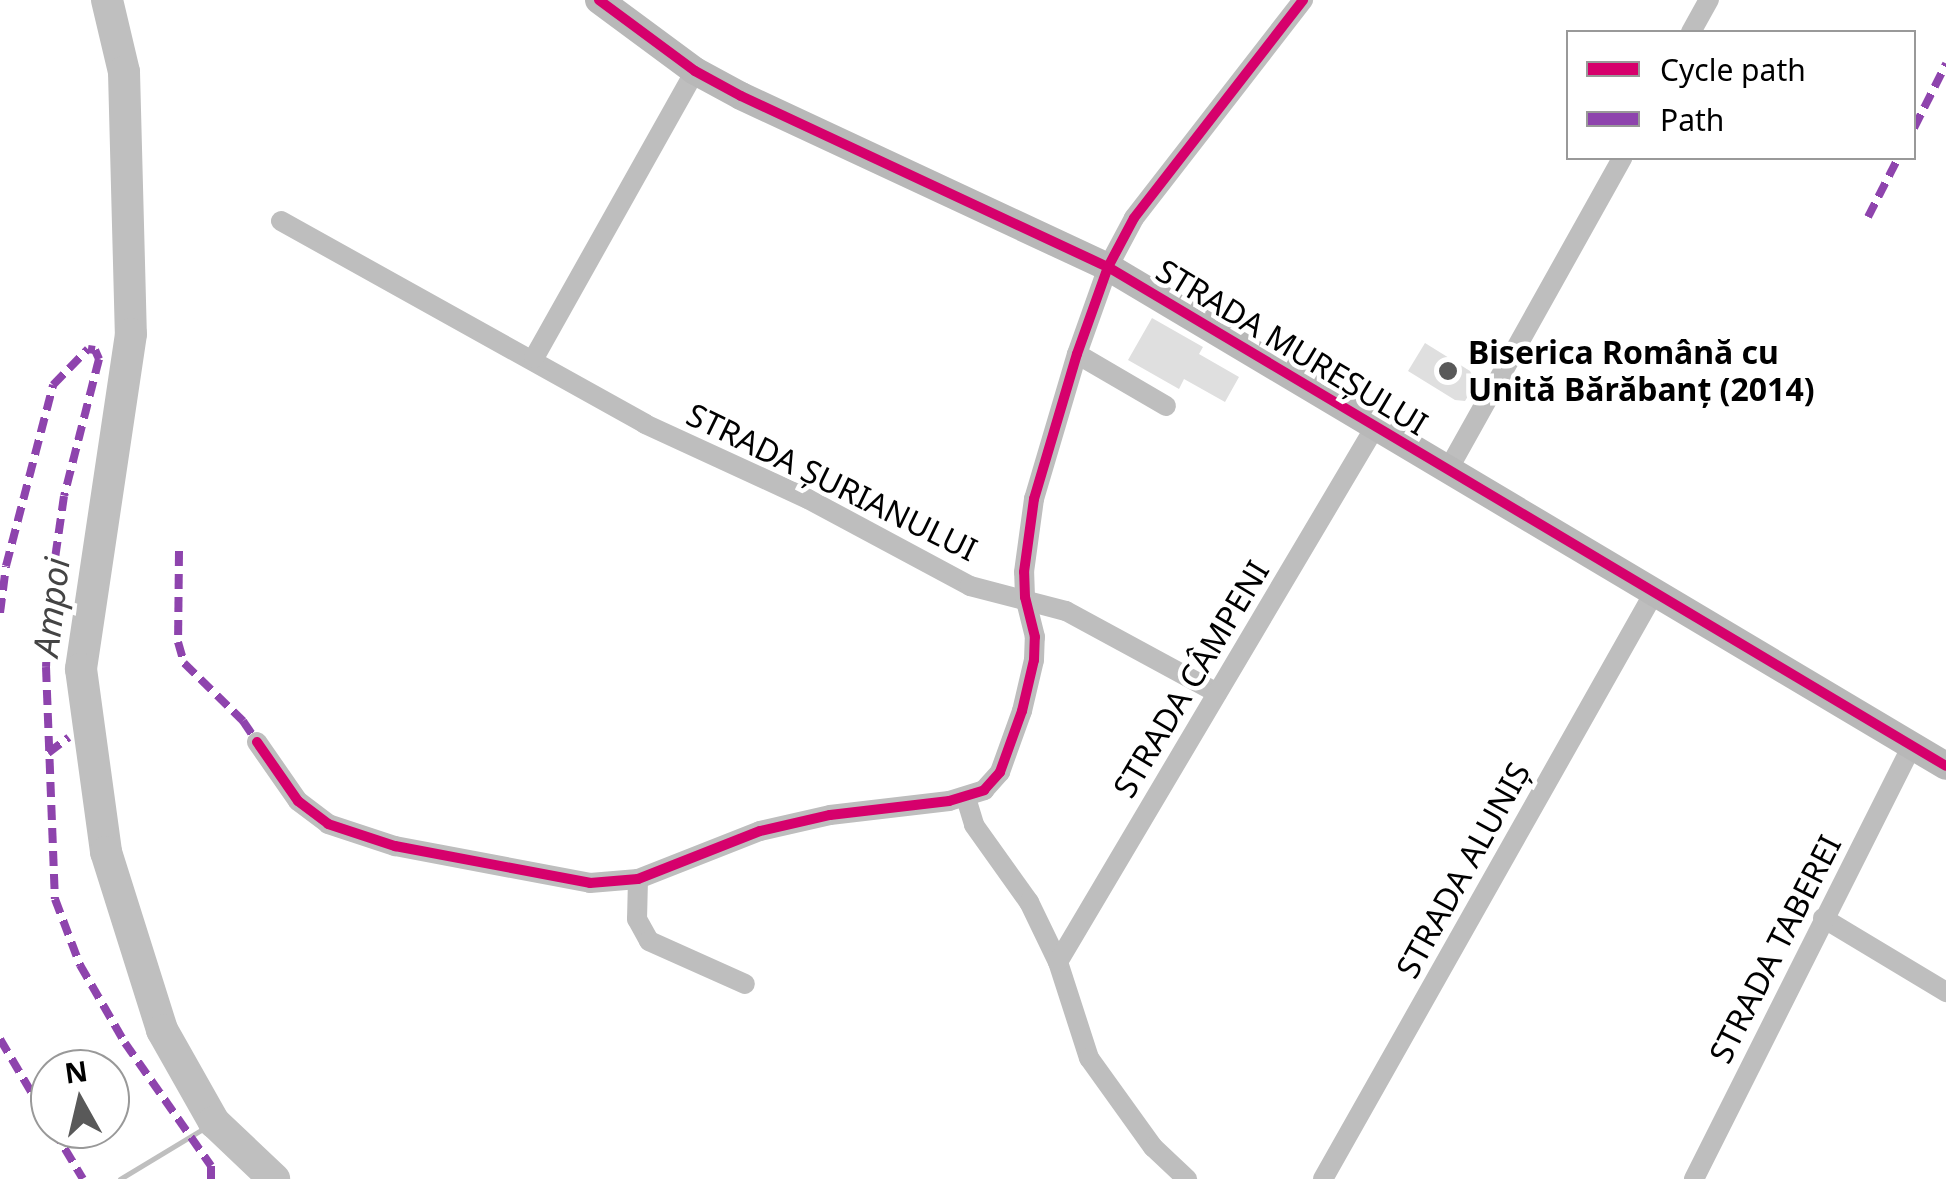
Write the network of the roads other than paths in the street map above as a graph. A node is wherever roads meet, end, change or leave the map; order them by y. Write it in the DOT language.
graph roads {
  1 [pos="599,0"];
  2 [pos="1302,0"];
  3 [pos="1709,0"];
  4 [pos="1692,30"];
  5 [pos="696,71"];
  6 [pos="1621,160"];
  7 [pos="282,221"];
  8 [pos="1108,267"];
  9 [pos="1076,354"];
  10 [pos="534,358"];
  11 [pos="1166,406"];
  12 [pos="1375,428"];
  13 [pos="1450,468"];
  14 [pos="1654,591"];
  15 [pos="1024,597"];
  16 [pos="1217,693"];
  17 [pos="257,742"];
  18 [pos="1912,746"];
  19 [pos="1946,766"];
  20 [pos="966,798"];
  21 [pos="638,879"];
  22 [pos="1823,918"];
  23 [pos="1058,962"];
  24 [pos="745,984"];
  25 [pos="1946,992"];
  26 [pos="1187,1179"];
  27 [pos="1323,1179"];
  28 [pos="1694,1179"];
  1 -- 5 [label="street, STRADA MUREȘULUI"];
  2 -- 8 [label="street"];
  3 -- 4 [label="street"];
  5 -- 8 [label="street, STRADA MUREȘULUI"];
  5 -- 10 [label="street"];
  6 -- 13 [label="street"];
  7 -- 10 [label="street, STRADA ȘURIANULUI"];
  8 -- 9 [label="street"];
  8 -- 12 [label="street, STRADA MUREȘULUI"];
  9 -- 11 [label="street"];
  9 -- 15 [label="street"];
  10 -- 15 [label="street, STRADA ȘURIANULUI"];
  12 -- 13 [label="street, STRADA MUREȘULUI"];
  12 -- 16 [label="street, STRADA CÂMPENI"];
  13 -- 14 [label="street, STRADA MUREȘULUI"];
  14 -- 18 [label="street, STRADA MUREȘULUI"];
  14 -- 27 [label="street, STRADA ALUNIȘ"];
  15 -- 16 [label="street, STRADA ȘURIANULUI"];
  15 -- 20 [label="street"];
  16 -- 23 [label="street, STRADA CÂMPENI"];
  17 -- 21 [label="street"];
  18 -- 19 [label="street, STRADA MUREȘULUI"];
  18 -- 22 [label="street, STRADA TABEREI"];
  20 -- 21 [label="street"];
  20 -- 23 [label="street"];
  21 -- 24 [label="street"];
  22 -- 25 [label="street"];
  22 -- 28 [label="street, STRADA TABEREI"];
  23 -- 26 [label="street"];
}
